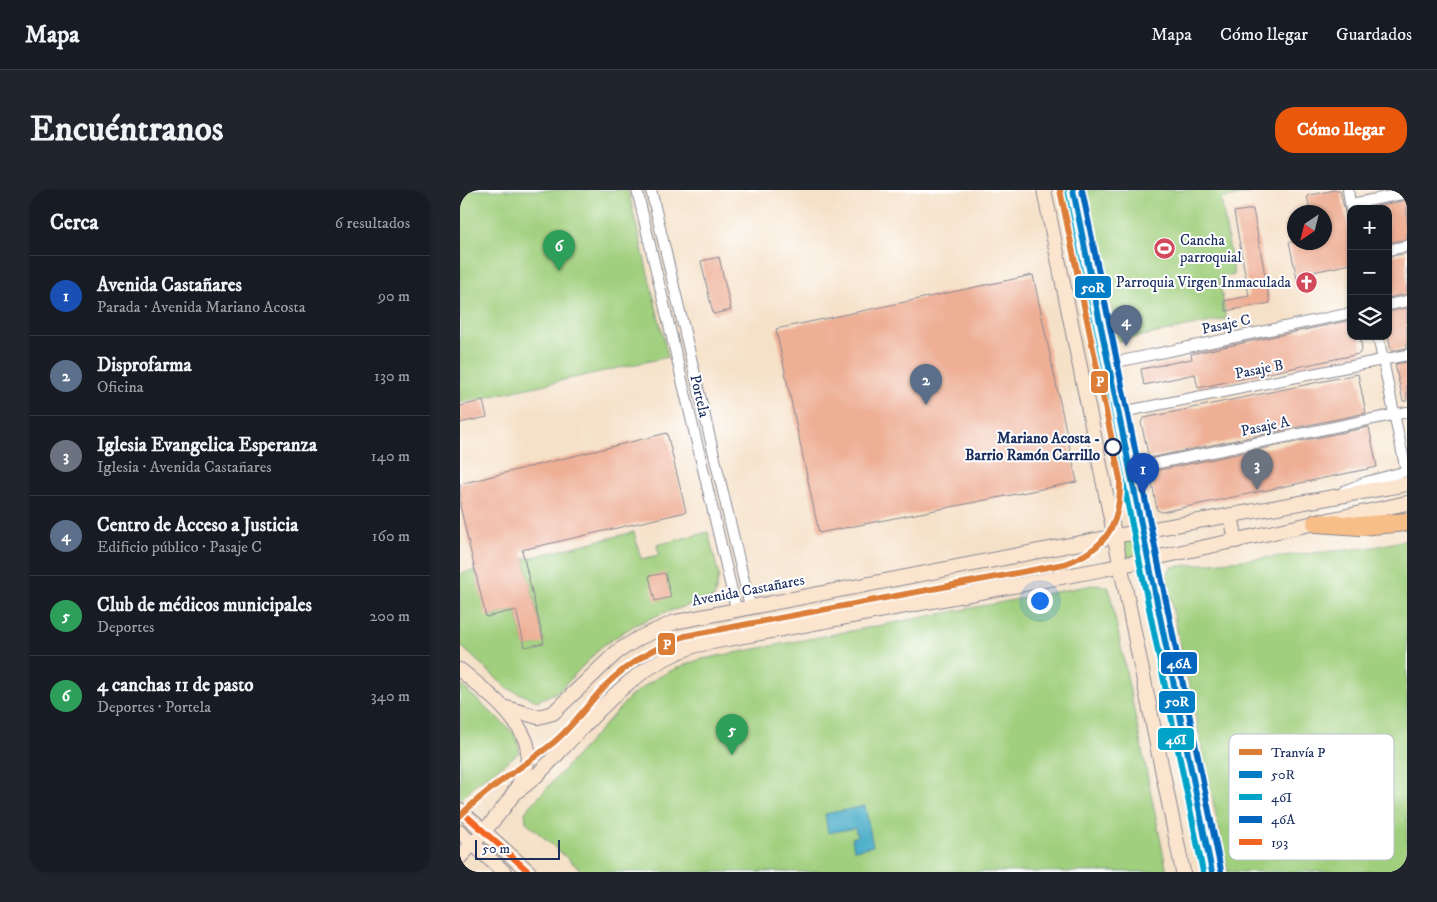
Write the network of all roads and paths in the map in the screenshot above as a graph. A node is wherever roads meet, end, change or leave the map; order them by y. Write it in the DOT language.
graph roads {
  1 [pos="637,190"];
  2 [pos="651,190"];
  3 [pos="1044,190"];
  4 [pos="1073,190"];
  5 [pos="1348,190"];
  6 [pos="1407,193"];
  7 [pos="1351,205"];
  8 [pos="1359,205"];
  9 [pos="1407,246"];
  10 [pos="1392,249"];
  11 [pos="1407,302"];
  12 [pos="1392,304"];
  13 [pos="1347,314"];
  14 [pos="1379,340"];
  15 [pos="1407,355"];
  16 [pos="1383,360"];
  17 [pos="1107,364"];
  18 [pos="1407,412"];
  19 [pos="1117,413"];
  20 [pos="1394,415"];
  21 [pos="1129,469"];
  22 [pos="1407,475"];
  23 [pos="1407,504"];
  24 [pos="1231,515"];
  25 [pos="1407,522"];
  26 [pos="1316,523"];
  27 [pos="1142,531"];
  28 [pos="1114,537"];
  29 [pos="1236,541"];
  30 [pos="1148,559"];
  31 [pos="1120,565"];
  32 [pos="743,607"];
  33 [pos="460,670"];
  34 [pos="502,707"];
  35 [pos="514,793"];
  36 [pos="460,810"];
  37 [pos="483,831"];
  38 [pos="460,832"];
  39 [pos="473,843"];
  40 [pos="460,857"];
  41 [pos="504,872"];
  42 [pos="529,872"];
  43 [pos="1183,872"];
  44 [pos="1212,872"];
  1 -- 32 [label="street, Portela"];
  2 -- 32 [label="street, Portela"];
  3 -- 28 [label="main road"];
  4 -- 17 [label="main road"];
  5 -- 7 [label="street"];
  6 -- 8 [label="street"];
  9 -- 10 [label="street"];
  11 -- 12 [label="street"];
  13 -- 17 [label="street, Pasaje C"];
  14 -- 16 [label="street"];
  15 -- 16 [label="street, Pasaje B"];
  16 -- 19 [label="street, Pasaje B"];
  16 -- 20 [label="street"];
  17 -- 19 [label="main road"];
  18 -- 20 [label="street, Pasaje A"];
  19 -- 21 [label="main road"];
  20 -- 21 [label="street, Pasaje A"];
  20 -- 22 [label="street"];
  21 -- 27 [label="main road"];
  22 -- 24 [label="main road, Avenida Castañares"];
  23 -- 26 [label="main road"];
  24 -- 27 [label="main road, Avenida Castañares"];
  24 -- 29 [label="main road"];
  25 -- 26 [label="highway"];
  26 -- 29 [label="main road"];
  27 -- 28 [label="main road, Avenida Castañares"];
  27 -- 30 [label="main road"];
  28 -- 31 [label="main road"];
  28 -- 32 [label="main road, Avenida Castañares"];
  29 -- 30 [label="main road"];
  30 -- 31 [label="main road"];
  30 -- 44 [label="main road"];
  31 -- 35 [label="main road"];
  31 -- 43 [label="main road"];
  32 -- 34 [label="main road, Avenida Castañares"];
  33 -- 34 [label="main road"];
  34 -- 35 [label="main road"];
  35 -- 37 [label="main road"];
  36 -- 37 [label="main road"];
  37 -- 39 [label="main road"];
  37 -- 42 [label="main road"];
  38 -- 39 [label="main road"];
  39 -- 40 [label="main road"];
  39 -- 41 [label="main road"];
}
